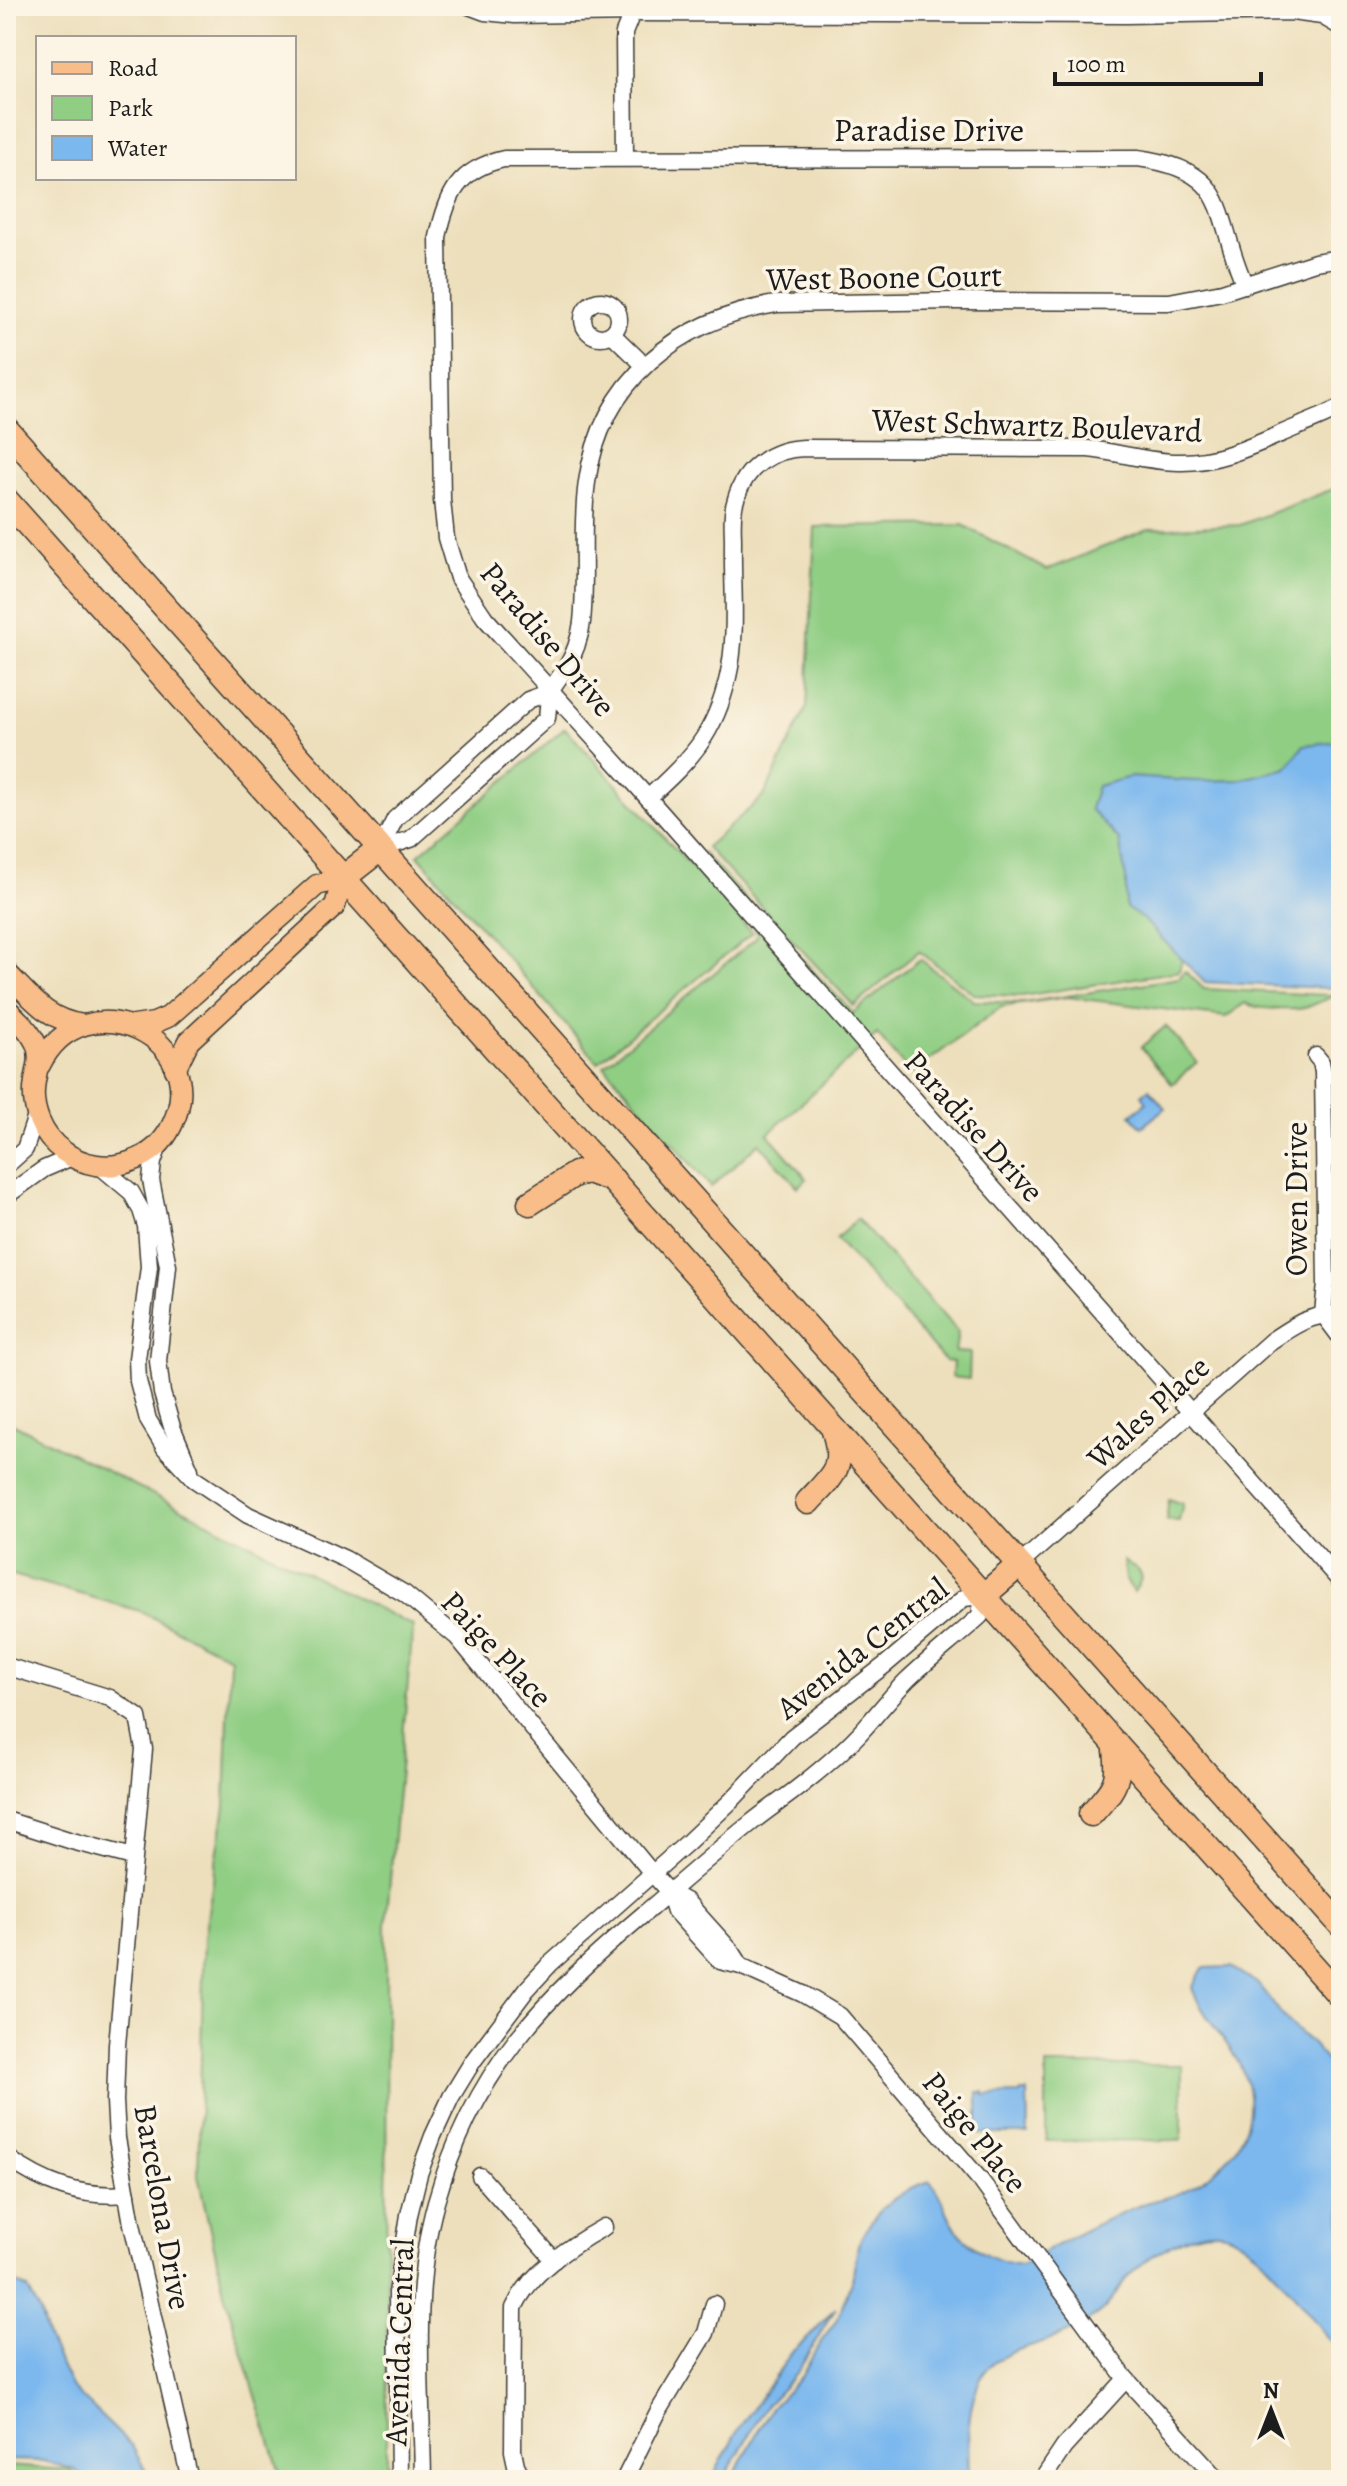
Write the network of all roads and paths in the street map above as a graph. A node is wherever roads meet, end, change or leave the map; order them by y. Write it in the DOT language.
graph roads {
  1 [pos="469,6"];
  2 [pos="634,9"];
  3 [pos="1341,27"];
  4 [pos="625,158"];
  5 [pos="1341,258"];
  6 [pos="1245,285"];
  7 [pos="612,334"];
  8 [pos="644,365"];
  9 [pos="1341,407"];
  10 [pos="6,429"];
  11 [pos="6,500"];
  12 [pos="550,692"];
  13 [pos="648,798"];
  14 [pos="380,849"];
  15 [pos="343,878"];
  16 [pos="6,972"];
  17 [pos="6,1008"];
  18 [pos="83,1025"];
  19 [pos="134,1026"];
  20 [pos="1316,1056"];
  21 [pos="40,1065"];
  22 [pos="175,1069"];
  23 [pos="37,1113"];
  24 [pos="565,1126"];
  25 [pos="160,1142"];
  26 [pos="72,1157"];
  27 [pos="1333,1157"];
  28 [pos="6,1166"];
  29 [pos="100,1166"];
  30 [pos="614,1181"];
  31 [pos="6,1196"];
  32 [pos="1323,1314"];
  33 [pos="1341,1314"];
  34 [pos="1341,1338"];
  35 [pos="1191,1413"];
  36 [pos="834,1428"];
  37 [pos="194,1479"];
  38 [pos="879,1479"];
  39 [pos="1019,1565"];
  40 [pos="1341,1582"];
  41 [pos="983,1596"];
  42 [pos="892,1659"];
  43 [pos="6,1666"];
  44 [pos="909,1679"];
  45 [pos="1115,1743"];
  46 [pos="1162,1797"];
  47 [pos="6,1820"];
  48 [pos="133,1857"];
  49 [pos="652,1873"];
  50 [pos="669,1892"];
  51 [pos="1341,1925"];
  52 [pos="1341,1997"];
  53 [pos="469,2067"];
  54 [pos="490,2078"];
  55 [pos="6,2157"];
  56 [pos="480,2176"];
  57 [pos="127,2194"];
  58 [pos="604,2227"];
  59 [pos="554,2260"];
  60 [pos="714,2304"];
  61 [pos="1126,2379"];
  62 [pos="190,2480"];
  63 [pos="399,2480"];
  64 [pos="423,2480"];
  65 [pos="523,2480"];
  66 [pos="624,2480"];
  67 [pos="1042,2480"];
  68 [pos="1219,2480"];
  1 -- 2 [label="street"];
  2 -- 3 [label="street"];
  2 -- 4 [label="street"];
  4 -- 6 [label="street, Paradise Drive"];
  4 -- 12 [label="street, Paradise Drive"];
  5 -- 6 [label="street, West Boone Court"];
  6 -- 8 [label="street, West Boone Court"];
  7 -- 8 [label="street"];
  8 -- 12 [label="street, West Boone Court"];
  9 -- 13 [label="street, West Schwartz Boulevard"];
  10 -- 14 [label="highway"];
  11 -- 15 [label="highway"];
  12 -- 13 [label="street, Paradise Drive"];
  12 -- 14 [label="street"];
  12 -- 14 [label="street, West Boone Court"];
  13 -- 35 [label="street, Paradise Drive"];
  14 -- 15 [label="highway"];
  14 -- 39 [label="highway"];
  15 -- 19 [label="main road"];
  15 -- 22 [label="main road"];
  15 -- 24 [label="highway"];
  16 -- 18 [label="main road"];
  17 -- 21 [label="main road"];
  18 -- 19 [label="main road"];
  18 -- 21 [label="main road"];
  19 -- 22 [label="main road"];
  20 -- 27 [label="street, Owen Drive"];
  21 -- 23 [label="main road"];
  22 -- 25 [label="main road"];
  23 -- 26 [label="main road"];
  23 -- 28 [label="street"];
  24 -- 30 [label="highway"];
  24 -- 30 [label="highway"];
  25 -- 29 [label="main road"];
  25 -- 37 [label="street"];
  26 -- 29 [label="main road"];
  26 -- 31 [label="street"];
  27 -- 32 [label="street, Owen Drive"];
  29 -- 37 [label="street, Paige Place"];
  30 -- 36 [label="highway"];
  32 -- 33 [label="street"];
  32 -- 34 [label="street, Owen Drive"];
  32 -- 35 [label="street, Wales Place"];
  35 -- 39 [label="street, Wales Place"];
  35 -- 40 [label="street, Paradise Drive"];
  36 -- 38 [label="highway"];
  36 -- 38 [label="highway"];
  37 -- 49 [label="street, Paige Place"];
  38 -- 41 [label="highway"];
  39 -- 41 [label="highway"];
  39 -- 51 [label="highway"];
  41 -- 42 [label="street, Avenida Central"];
  41 -- 44 [label="street, Avenida Central"];
  41 -- 45 [label="highway"];
  42 -- 44 [label="street"];
  42 -- 49 [label="street, Avenida Central"];
  43 -- 48 [label="street, Barcelona Drive"];
  44 -- 50 [label="street, Avenida Central"];
  45 -- 46 [label="highway"];
  45 -- 46 [label="highway"];
  46 -- 52 [label="highway"];
  47 -- 48 [label="street"];
  48 -- 57 [label="street, Barcelona Drive"];
  49 -- 50 [label="street, Paige Place"];
  49 -- 53 [label="street, Avenida Central"];
  50 -- 54 [label="street, Avenida Central"];
  50 -- 61 [label="street, Paige Place"];
  53 -- 54 [label="street"];
  53 -- 63 [label="street, Avenida Central"];
  54 -- 64 [label="street, Avenida Central"];
  55 -- 57 [label="street"];
  56 -- 59 [label="street"];
  57 -- 62 [label="street, Barcelona Drive"];
  58 -- 59 [label="street"];
  59 -- 65 [label="street"];
  60 -- 66 [label="street"];
  61 -- 67 [label="street"];
  61 -- 68 [label="street, Paige Place"];
}
